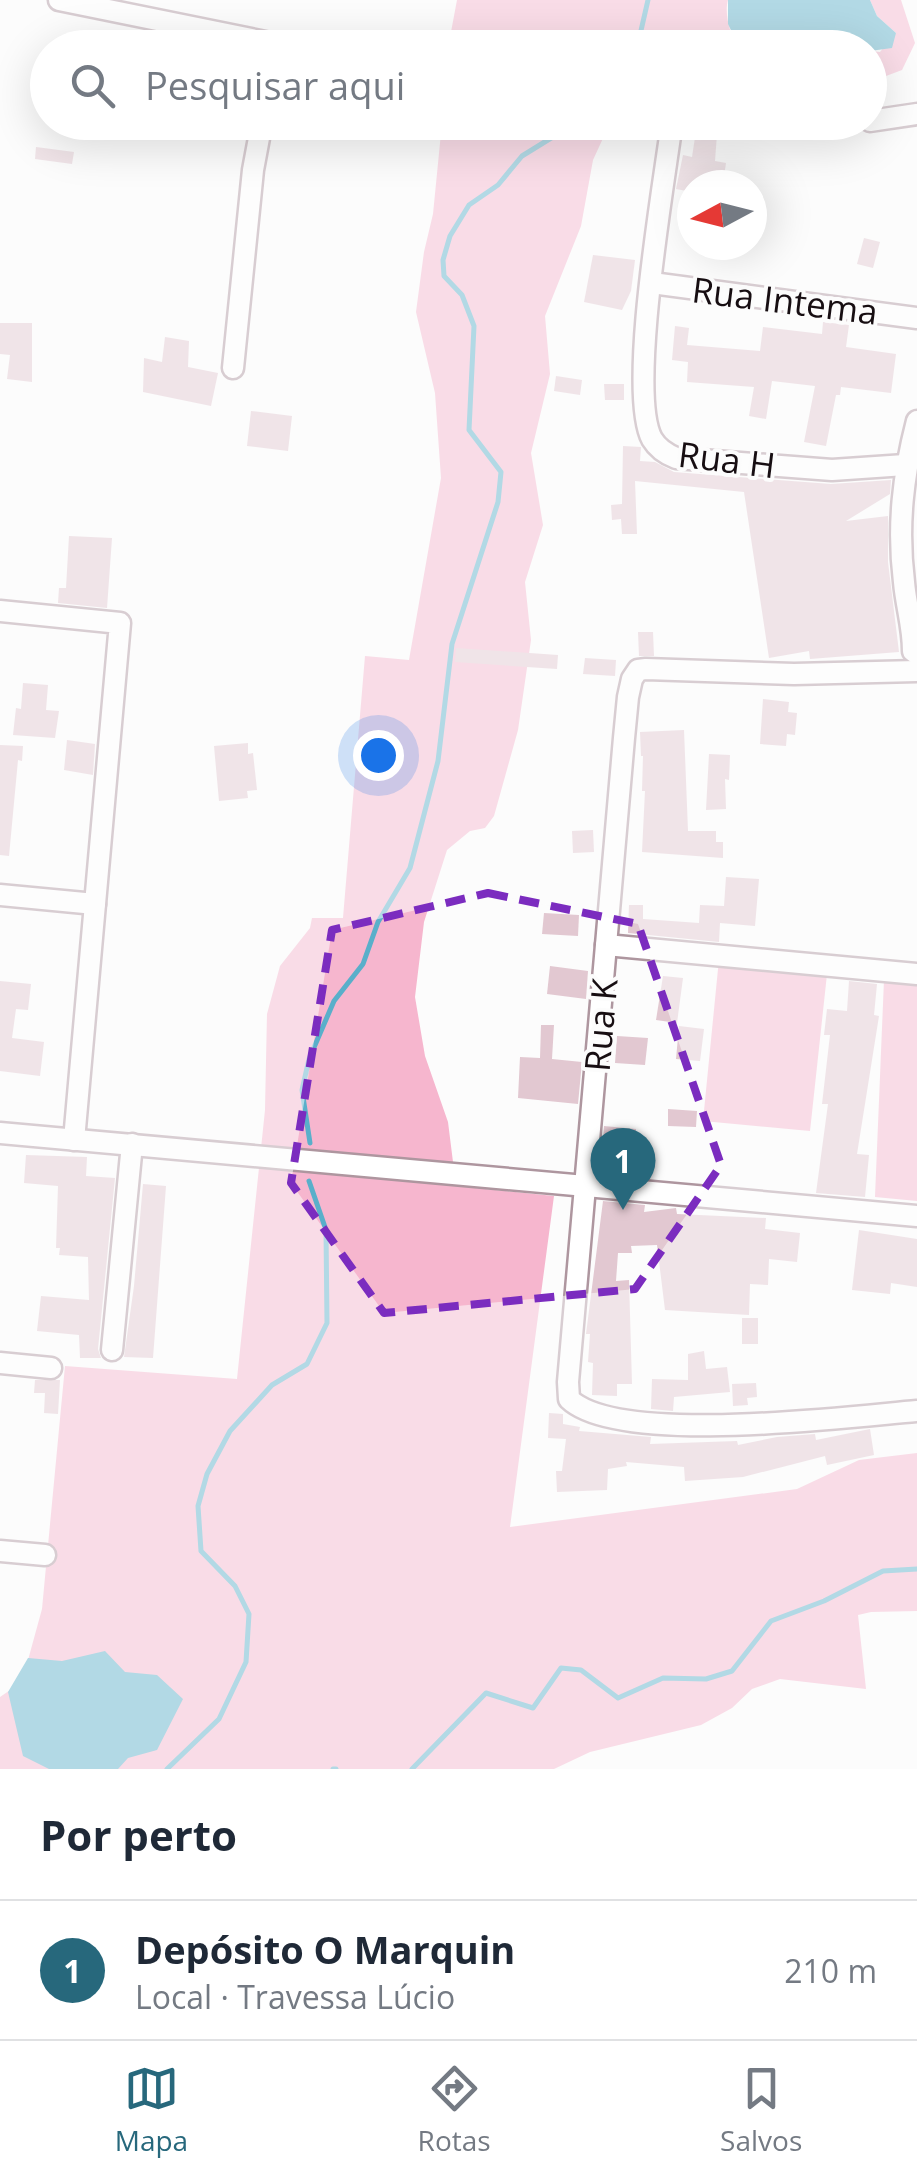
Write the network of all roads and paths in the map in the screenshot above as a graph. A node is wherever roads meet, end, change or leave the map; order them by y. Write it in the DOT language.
graph roads {
  1 [pos="60,0"];
  2 [pos="198,30"];
  3 [pos="917,114"];
  4 [pos="887,118"];
  5 [pos="259,140"];
  6 [pos="670,140"];
  7 [pos="652,283"];
  8 [pos="917,318"];
  9 [pos="233,368"];
  10 [pos="917,420"];
  11 [pos="911,452"];
  12 [pos="0,612"];
  13 [pos="917,654"];
  14 [pos="917,671"];
  15 [pos="0,895"];
  16 [pos="94,904"];
  17 [pos="606,945"];
  18 [pos="917,974"];
  19 [pos="0,1133"];
  20 [pos="74,1140"];
  21 [pos="132,1144"];
  22 [pos="587,1185"];
  23 [pos="917,1216"];
  24 [pos="112,1350"];
  25 [pos="0,1363"];
  26 [pos="51,1368"];
  27 [pos="917,1411"];
  28 [pos="0,1551"];
  29 [pos="44,1555"];
  1 -- 2 [label="street"];
  3 -- 4 [label="street"];
  5 -- 9 [label="street"];
  6 -- 7 [label="street"];
  7 -- 8 [label="street, Rua Intema"];
  7 -- 11 [label="street, Rua H"];
  10 -- 11 [label="street"];
  11 -- 13 [label="street"];
  12 -- 16 [label="street"];
  14 -- 17 [label="street, Rua K"];
  15 -- 16 [label="street"];
  16 -- 20 [label="street"];
  17 -- 18 [label="street"];
  17 -- 22 [label="street, Rua K"];
  19 -- 20 [label="street"];
  20 -- 21 [label="street"];
  21 -- 22 [label="street"];
  21 -- 24 [label="street"];
  22 -- 23 [label="street"];
  22 -- 27 [label="street, Rua K"];
  25 -- 26 [label="street"];
  28 -- 29 [label="street"];
}
